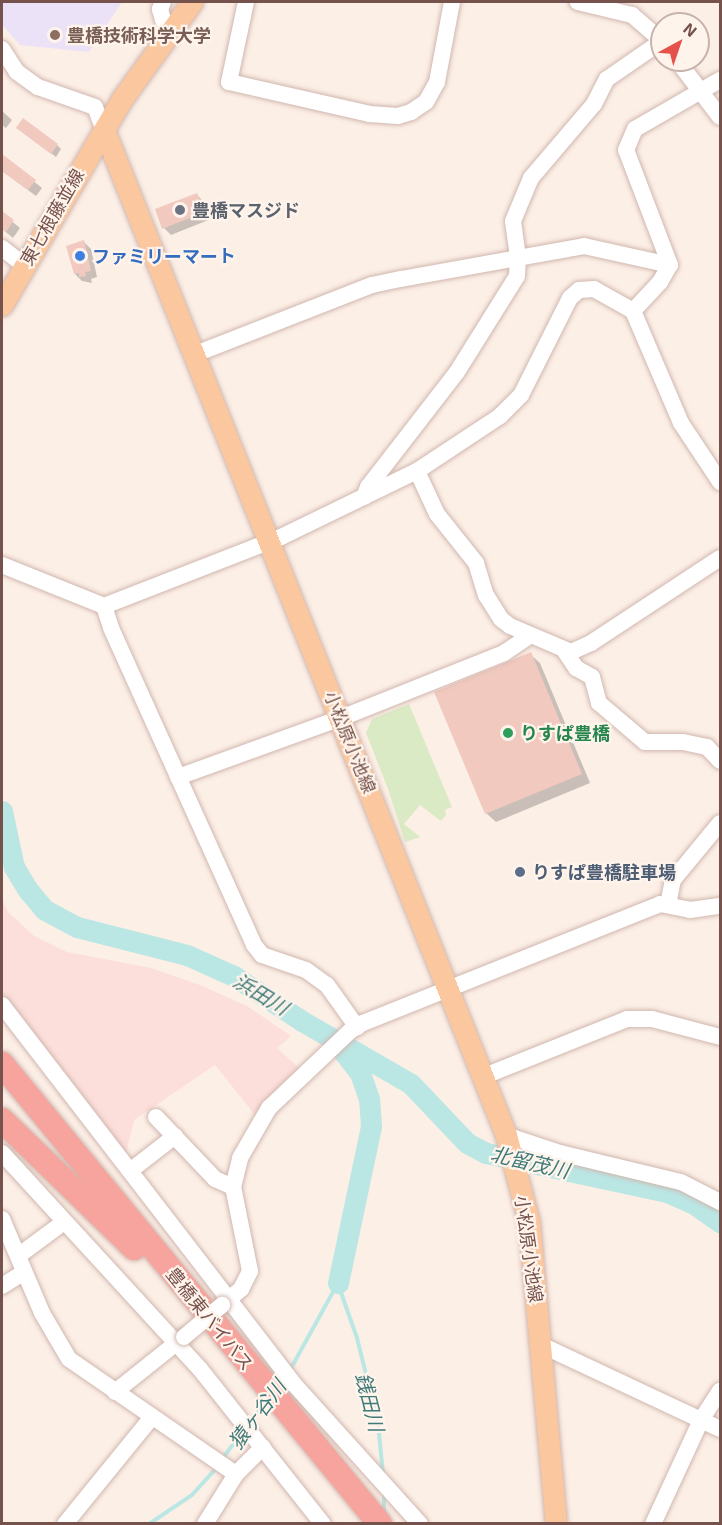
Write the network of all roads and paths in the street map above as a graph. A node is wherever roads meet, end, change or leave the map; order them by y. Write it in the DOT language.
graph roads {
  1 [pos="164,2"];
  2 [pos="192,2"];
  3 [pos="246,2"];
  4 [pos="452,2"];
  5 [pos="578,2"];
  6 [pos="174,27"];
  7 [pos="2,49"];
  8 [pos="687,72"];
  9 [pos="720,80"];
  10 [pos="702,91"];
  11 [pos="720,117"];
  12 [pos="104,130"];
  13 [pos="2,248"];
  14 [pos="518,257"];
  15 [pos="24,265"];
  16 [pos="670,265"];
  17 [pos="2,305"];
  18 [pos="633,311"];
  19 [pos="193,354"];
  20 [pos="417,471"];
  21 [pos="720,483"];
  22 [pos="364,497"];
  23 [pos="268,541"];
  24 [pos="720,558"];
  25 [pos="2,565"];
  26 [pos="104,606"];
  27 [pos="531,635"];
  28 [pos="564,650"];
  29 [pos="341,718"];
  30 [pos="720,761"];
  31 [pos="178,777"];
  32 [pos="720,823"];
  33 [pos="668,905"];
  34 [pos="720,906"];
  35 [pos="447,989"];
  36 [pos="2,1005"];
  37 [pos="354,1029"];
  38 [pos="720,1037"];
  39 [pos="2,1043"];
  40 [pos="2,1064"];
  41 [pos="2,1075"];
  42 [pos="482,1077"];
  43 [pos="156,1117"];
  44 [pos="2,1120"];
  45 [pos="175,1136"];
  46 [pos="507,1139"];
  47 [pos="63,1142"];
  48 [pos="2,1153"];
  49 [pos="86,1169"];
  50 [pos="130,1171"];
  51 [pos="233,1187"];
  52 [pos="720,1202"];
  53 [pos="2,1220"];
  54 [pos="64,1222"];
  55 [pos="21,1264"];
  56 [pos="2,1286"];
  57 [pos="225,1302"];
  58 [pos="180,1340"];
  59 [pos="541,1346"];
  60 [pos="262,1383"];
  61 [pos="720,1390"];
  62 [pos="115,1392"];
  63 [pos="151,1418"];
  64 [pos="701,1420"];
  65 [pos="720,1429"];
  66 [pos="263,1447"];
  67 [pos="224,1467"];
  68 [pos="417,1522"];
  69 [pos="65,1524"];
  70 [pos="205,1524"];
  71 [pos="323,1524"];
  72 [pos="380,1524"];
  73 [pos="556,1524"];
  74 [pos="653,1524"];
  1 -- 6 [label="street"];
  2 -- 6 [label="main road"];
  3 -- 4 [label="street"];
  5 -- 14 [label="street"];
  6 -- 12 [label="main road"];
  7 -- 12 [label="street"];
  8 -- 10 [label="street"];
  9 -- 10 [label="street"];
  10 -- 11 [label="street"];
  10 -- 16 [label="street"];
  12 -- 15 [label="main road, 東七根藤並線"];
  12 -- 19 [label="main road, 小松原小池線"];
  13 -- 15 [label="street"];
  14 -- 16 [label="street"];
  14 -- 19 [label="street"];
  14 -- 22 [label="street"];
  15 -- 17 [label="main road, 東七根藤並線"];
  16 -- 18 [label="street"];
  18 -- 20 [label="street"];
  18 -- 21 [label="street"];
  19 -- 23 [label="main road, 小松原小池線"];
  20 -- 22 [label="street"];
  20 -- 27 [label="street"];
  22 -- 23 [label="street"];
  23 -- 26 [label="street"];
  23 -- 29 [label="main road, 小松原小池線"];
  24 -- 28 [label="street"];
  25 -- 26 [label="street"];
  26 -- 31 [label="street"];
  27 -- 28 [label="street"];
  27 -- 29 [label="street"];
  28 -- 30 [label="street"];
  29 -- 31 [label="street"];
  29 -- 35 [label="main road, 小松原小池線"];
  31 -- 37 [label="street"];
  32 -- 33 [label="street"];
  33 -- 34 [label="street"];
  33 -- 35 [label="street"];
  35 -- 37 [label="street"];
  35 -- 42 [label="main road, 小松原小池線"];
  36 -- 50 [label="street"];
  37 -- 51 [label="street"];
  38 -- 42 [label="street"];
  39 -- 49 [label="highway"];
  40 -- 47 [label="highway, 豊橋東バイパス"];
  41 -- 47 [label="highway, 豊橋東バイパス"];
  42 -- 46 [label="main road, 小松原小池線"];
  43 -- 45 [label="street"];
  44 -- 60 [label="highway"];
  45 -- 50 [label="street"];
  45 -- 51 [label="street"];
  46 -- 52 [label="street"];
  46 -- 59 [label="main road, 小松原小池線"];
  47 -- 49 [label="highway, 豊橋東バイパス"];
  48 -- 54 [label="street"];
  49 -- 60 [label="highway, 豊橋東バイパス"];
  50 -- 57 [label="street"];
  51 -- 57 [label="street"];
  53 -- 55 [label="street"];
  54 -- 55 [label="street"];
  54 -- 58 [label="street"];
  55 -- 56 [label="street"];
  55 -- 62 [label="street"];
  57 -- 58 [label="street, bridge"];
  57 -- 68 [label="street"];
  58 -- 62 [label="street"];
  58 -- 66 [label="street"];
  59 -- 64 [label="street"];
  59 -- 73 [label="main road, 小松原小池線"];
  60 -- 72 [label="highway, 豊橋東バイパス"];
  61 -- 64 [label="street"];
  62 -- 63 [label="street"];
  63 -- 67 [label="street"];
  63 -- 69 [label="street"];
  64 -- 65 [label="street"];
  64 -- 74 [label="street"];
  66 -- 67 [label="street"];
  66 -- 71 [label="street"];
  67 -- 70 [label="street"];
}
